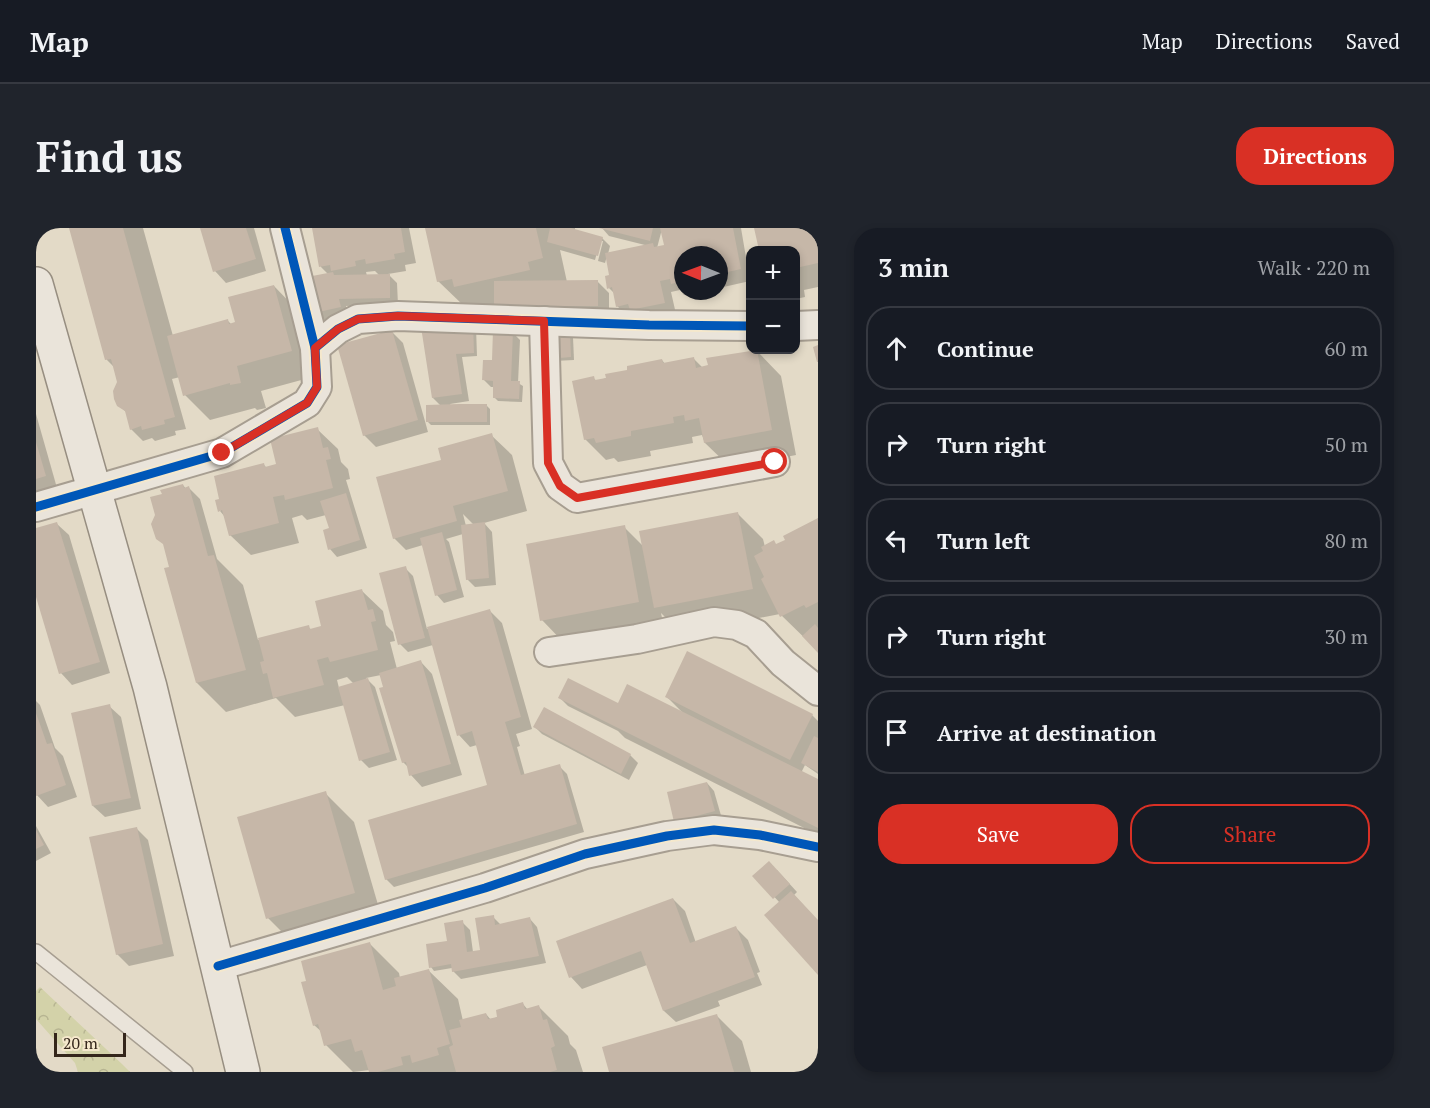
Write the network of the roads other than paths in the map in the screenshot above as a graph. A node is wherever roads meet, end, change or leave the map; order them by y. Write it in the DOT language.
graph roads {
  1 [pos="285,228"];
  2 [pos="36,284"];
  3 [pos="544,321"];
  4 [pos="818,325"];
  5 [pos="746,326"];
  6 [pos="800,326"];
  7 [pos="315,348"];
  8 [pos="775,462"];
  9 [pos="94,488"];
  10 [pos="36,507"];
  11 [pos="549,652"];
  12 [pos="818,692"];
  13 [pos="818,847"];
  14 [pos="36,952"];
  15 [pos="218,966"];
  16 [pos="185,1072"];
  17 [pos="243,1072"];
  1 -- 7 [label="street"];
  2 -- 9 [label="main road"];
  3 -- 5 [label="street"];
  3 -- 7 [label="street"];
  3 -- 8 [label="street"];
  4 -- 6 [label="street"];
  7 -- 9 [label="street"];
  9 -- 10 [label="street"];
  9 -- 15 [label="main road"];
  11 -- 12 [label="street"];
  13 -- 15 [label="street"];
  14 -- 16 [label="lane"];
  15 -- 17 [label="main road"];
}
